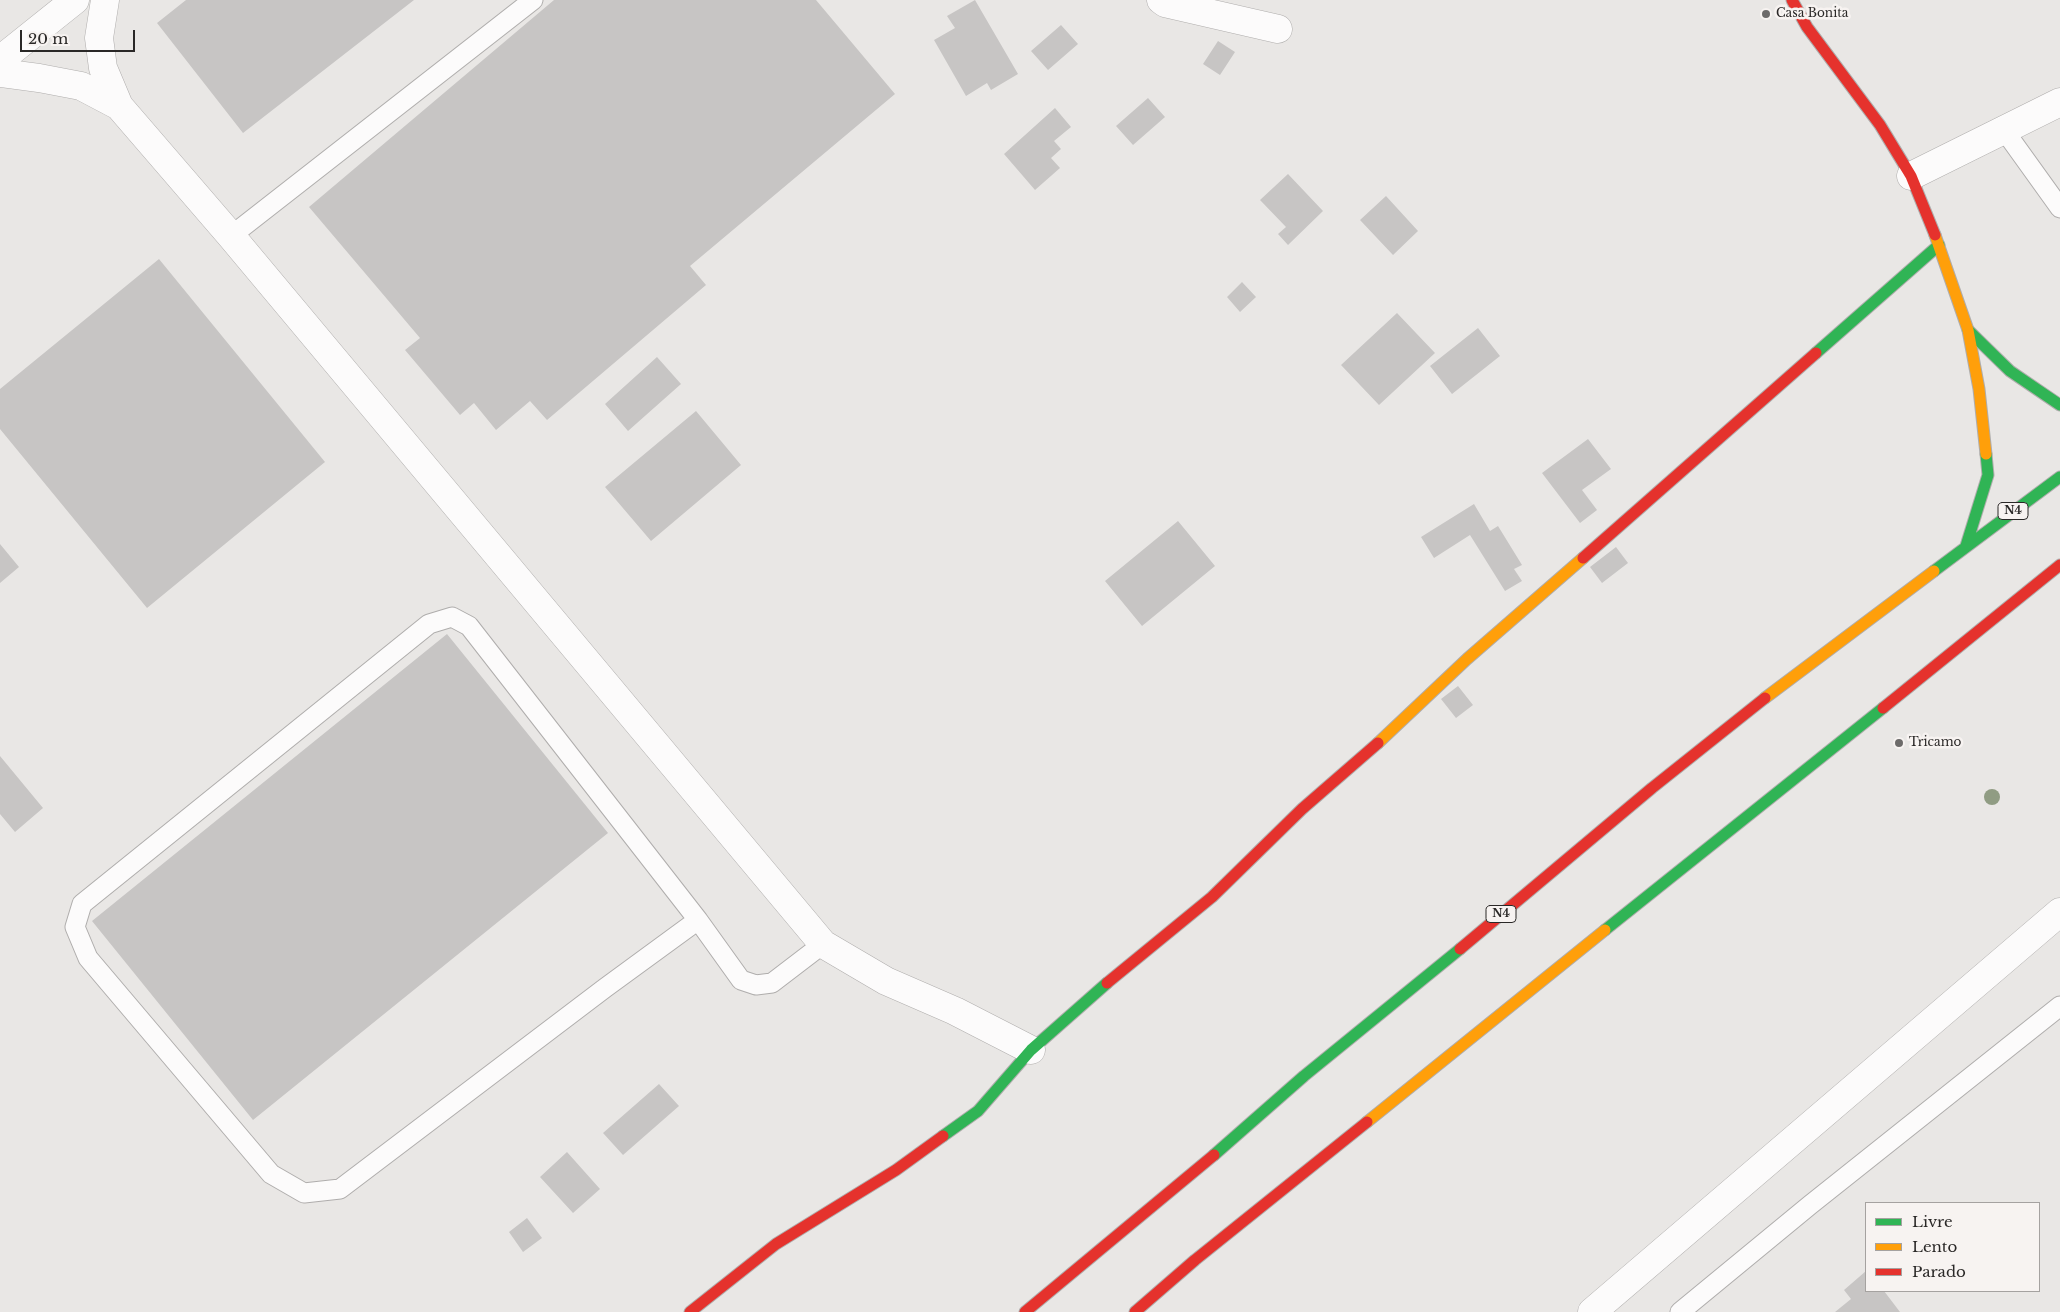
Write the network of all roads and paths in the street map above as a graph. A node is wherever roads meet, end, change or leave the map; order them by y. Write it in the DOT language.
graph roads {
  1 [pos="75,0"];
  2 [pos="105,0"];
  3 [pos="533,0"];
  4 [pos="1161,0"];
  5 [pos="1792,0"];
  6 [pos="1278,29"];
  7 [pos="0,60"];
  8 [pos="0,73"];
  9 [pos="2060,102"];
  10 [pos="119,106"];
  11 [pos="2004,130"];
  12 [pos="1911,176"];
  13 [pos="2060,208"];
  14 [pos="231,236"];
  15 [pos="1938,245"];
  16 [pos="1968,330"];
  17 [pos="2060,405"];
  18 [pos="2060,476"];
  19 [pos="1966,546"];
  20 [pos="2060,565"];
  21 [pos="2046,577"];
  22 [pos="2060,578"];
  23 [pos="2060,912"];
  24 [pos="698,920"];
  25 [pos="823,944"];
  26 [pos="2060,1006"];
  27 [pos="1031,1050"];
  28 [pos="690,1312"];
  29 [pos="1025,1312"];
  30 [pos="1135,1312"];
  31 [pos="1592,1312"];
  32 [pos="1680,1312"];
  1 -- 7 [label="street"];
  2 -- 10 [label="street"];
  3 -- 14 [label="lane"];
  4 -- 6 [label="street"];
  5 -- 12 [label="main road"];
  8 -- 10 [label="street"];
  9 -- 11 [label="street"];
  10 -- 14 [label="street"];
  11 -- 12 [label="street"];
  11 -- 13 [label="lane"];
  12 -- 15 [label="main road"];
  14 -- 25 [label="street"];
  15 -- 16 [label="main road"];
  15 -- 27 [label="main road"];
  16 -- 17 [label="main road"];
  16 -- 19 [label="main road"];
  18 -- 19 [label="main road, N4"];
  19 -- 29 [label="main road, N4"];
  20 -- 21 [label="main road"];
  21 -- 22 [label="main road"];
  21 -- 30 [label="main road"];
  23 -- 31 [label="street"];
  24 -- 24 [label="lane"];
  24 -- 25 [label="lane"];
  25 -- 27 [label="street"];
  26 -- 32 [label="lane"];
  27 -- 28 [label="main road"];
}
